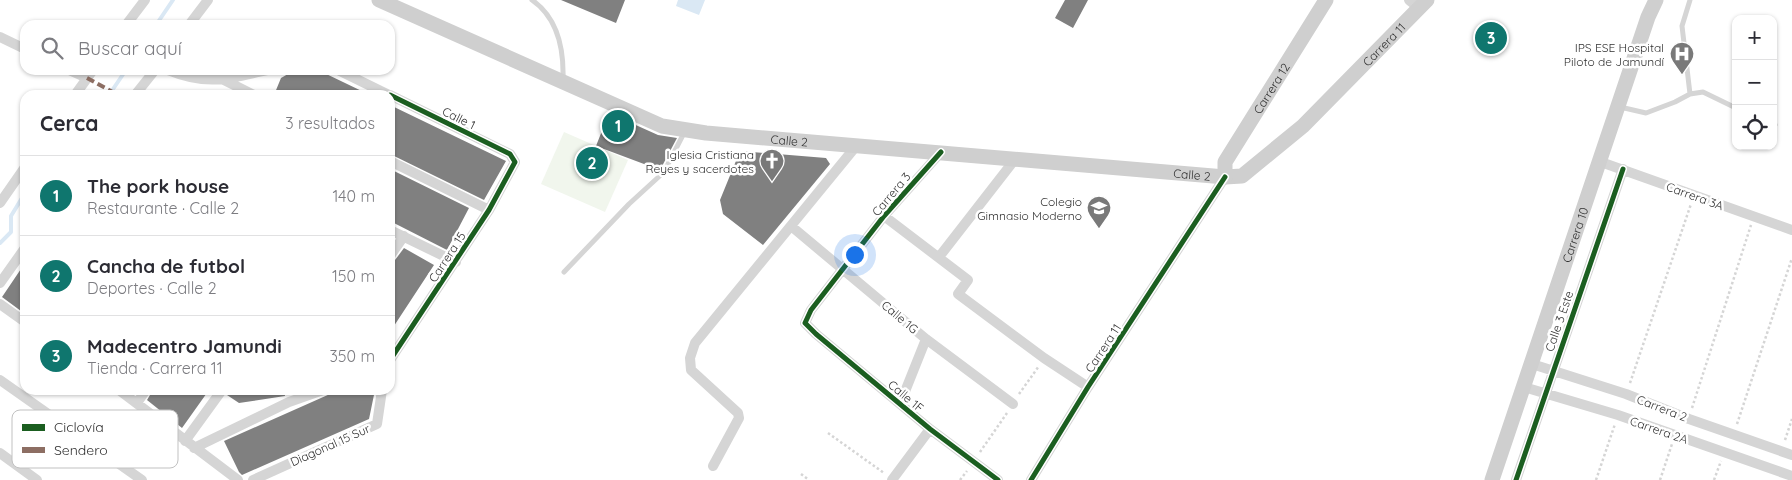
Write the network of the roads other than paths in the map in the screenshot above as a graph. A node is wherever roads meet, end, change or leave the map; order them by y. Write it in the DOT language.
graph roads {
  1 [pos="145,0"];
  2 [pos="208,0"];
  3 [pos="379,0"];
  4 [pos="532,0"];
  5 [pos="1326,0"];
  6 [pos="1646,0"];
  7 [pos="1656,0"];
  8 [pos="1690,0"];
  9 [pos="1418,3"];
  10 [pos="1648,18"];
  11 [pos="130,20"];
  12 [pos="193,20"];
  13 [pos="0,38"];
  14 [pos="20,47"];
  15 [pos="89,75"];
  16 [pos="151,75"];
  17 [pos="180,75"];
  18 [pos="246,75"];
  19 [pos="348,75"];
  20 [pos="224,80"];
  21 [pos="562,82"];
  22 [pos="79,90"];
  23 [pos="140,90"];
  24 [pos="244,90"];
  25 [pos="380,90"];
  26 [pos="1690,94"];
  27 [pos="395,97"];
  28 [pos="1617,106"];
  29 [pos="1732,106"];
  30 [pos="686,129"];
  31 [pos="857,145"];
  32 [pos="940,152"];
  33 [pos="1016,158"];
  34 [pos="1598,161"];
  35 [pos="515,162"];
  36 [pos="395,163"];
  37 [pos="1623,169"];
  38 [pos="20,174"];
  39 [pos="1225,176"];
  40 [pos="0,202"];
  41 [pos="489,210"];
  42 [pos="884,216"];
  43 [pos="790,226"];
  44 [pos="1792,230"];
  45 [pos="395,232"];
  46 [pos="404,236"];
  47 [pos="395,249"];
  48 [pos="20,255"];
  49 [pos="939,257"];
  50 [pos="456,262"];
  51 [pos="844,269"];
  52 [pos="564,272"];
  53 [pos="0,283"];
  54 [pos="0,304"];
  55 [pos="20,318"];
  56 [pos="806,323"];
  57 [pos="926,338"];
  58 [pos="395,353"];
  59 [pos="1532,364"];
  60 [pos="1552,370"];
  61 [pos="0,380"];
  62 [pos="1088,387"];
  63 [pos="1524,387"];
  64 [pos="20,394"];
  65 [pos="1544,394"];
  66 [pos="21,395"];
  67 [pos="126,395"];
  68 [pos="143,395"];
  69 [pos="219,395"];
  70 [pos="294,395"];
  71 [pos="309,395"];
  72 [pos="381,395"];
  73 [pos="289,402"];
  74 [pos="137,403"];
  75 [pos="900,404"];
  76 [pos="1013,404"];
  77 [pos="43,410"];
  78 [pos="146,410"];
  79 [pos="930,430"];
  80 [pos="178,435"];
  81 [pos="190,444"];
  82 [pos="0,453"];
  83 [pos="1792,455"];
  84 [pos="12,462"];
  85 [pos="713,466"];
  86 [pos="21,468"];
  87 [pos="125,468"];
  88 [pos="1792,476"];
  89 [pos="37,480"];
  90 [pos="142,480"];
  91 [pos="238,480"];
  92 [pos="253,480"];
  93 [pos="892,480"];
  94 [pos="998,480"];
  95 [pos="1031,480"];
  96 [pos="1492,480"];
  97 [pos="1516,480"];
  1 -- 11 [label="street"];
  2 -- 12 [label="street"];
  3 -- 21 [label="main road, Calle 2"];
  4 -- 21 [label="lane"];
  5 -- 39 [label="main road, Carrera 12"];
  6 -- 10 [label="main road, Carrera 10"];
  7 -- 10 [label="main road, Carrera 10"];
  8 -- 26 [label="lane"];
  9 -- 39 [label="main road, Carrera 11"];
  10 -- 28 [label="main road, Carrera 10"];
  13 -- 14 [label="street"];
  15 -- 22 [label="street"];
  16 -- 23 [label="street"];
  17 -- 20 [label="street"];
  18 -- 20 [label="street"];
  19 -- 25 [label="street, Calle 1"];
  20 -- 24 [label="street"];
  21 -- 30 [label="main road, Calle 2"];
  26 -- 28 [label="lane"];
  26 -- 29 [label="lane"];
  27 -- 35 [label="street, Calle 1"];
  28 -- 34 [label="main road, Carrera 10"];
  30 -- 31 [label="main road, Calle 2"];
  30 -- 52 [label="lane"];
  31 -- 32 [label="main road, Calle 2"];
  31 -- 43 [label="street"];
  32 -- 33 [label="main road, Calle 2"];
  32 -- 42 [label="street, Carrera 3"];
  33 -- 39 [label="main road, Calle 2"];
  33 -- 49 [label="street"];
  34 -- 37 [label="street, Carrera 3A"];
  34 -- 59 [label="main road, Carrera 10"];
  35 -- 41 [label="street, Carrera 15"];
  36 -- 41 [label="street"];
  37 -- 44 [label="street, Carrera 3A"];
  37 -- 60 [label="street, Calle 3 Este"];
  38 -- 40 [label="street"];
  39 -- 62 [label="street, Carrera 11"];
  41 -- 50 [label="street, Carrera 15"];
  42 -- 49 [label="street"];
  42 -- 51 [label="street, Carrera 3"];
  43 -- 51 [label="street, Calle 1G"];
  43 -- 85 [label="street"];
  45 -- 46 [label="street"];
  46 -- 47 [label="street"];
  46 -- 50 [label="street"];
  48 -- 53 [label="street"];
  49 -- 62 [label="street"];
  50 -- 58 [label="street, Carrera 15"];
  51 -- 56 [label="street, Carrera 3"];
  51 -- 57 [label="street, Calle 1G"];
  54 -- 55 [label="street"];
  56 -- 75 [label="street, Calle 1F"];
  57 -- 75 [label="street"];
  57 -- 76 [label="street, Calle 1G"];
  59 -- 60 [label="street, Carrera 2"];
  59 -- 63 [label="main road, Carrera 10"];
  60 -- 65 [label="street, Calle 3 Este"];
  60 -- 83 [label="street, Carrera 2"];
  61 -- 64 [label="street"];
  62 -- 95 [label="street, Carrera 11"];
  63 -- 65 [label="street, Carrera 2A"];
  63 -- 96 [label="main road, Carrera 10"];
  65 -- 88 [label="street, Carrera 2A"];
  65 -- 97 [label="street, Calle 3 Este"];
  66 -- 77 [label="street"];
  67 -- 74 [label="street"];
  68 -- 74 [label="street"];
  69 -- 81 [label="street"];
  70 -- 73 [label="street"];
  71 -- 73 [label="street"];
  72 -- 92 [label="street, Diagonal 15 Sur"];
  73 -- 81 [label="street"];
  74 -- 78 [label="street"];
  75 -- 79 [label="street, Calle 1F"];
  79 -- 93 [label="street"];
  79 -- 94 [label="street, Calle 1F"];
  80 -- 81 [label="street"];
  81 -- 91 [label="street"];
  82 -- 84 [label="street"];
  86 -- 89 [label="street"];
  87 -- 90 [label="street"];
}
